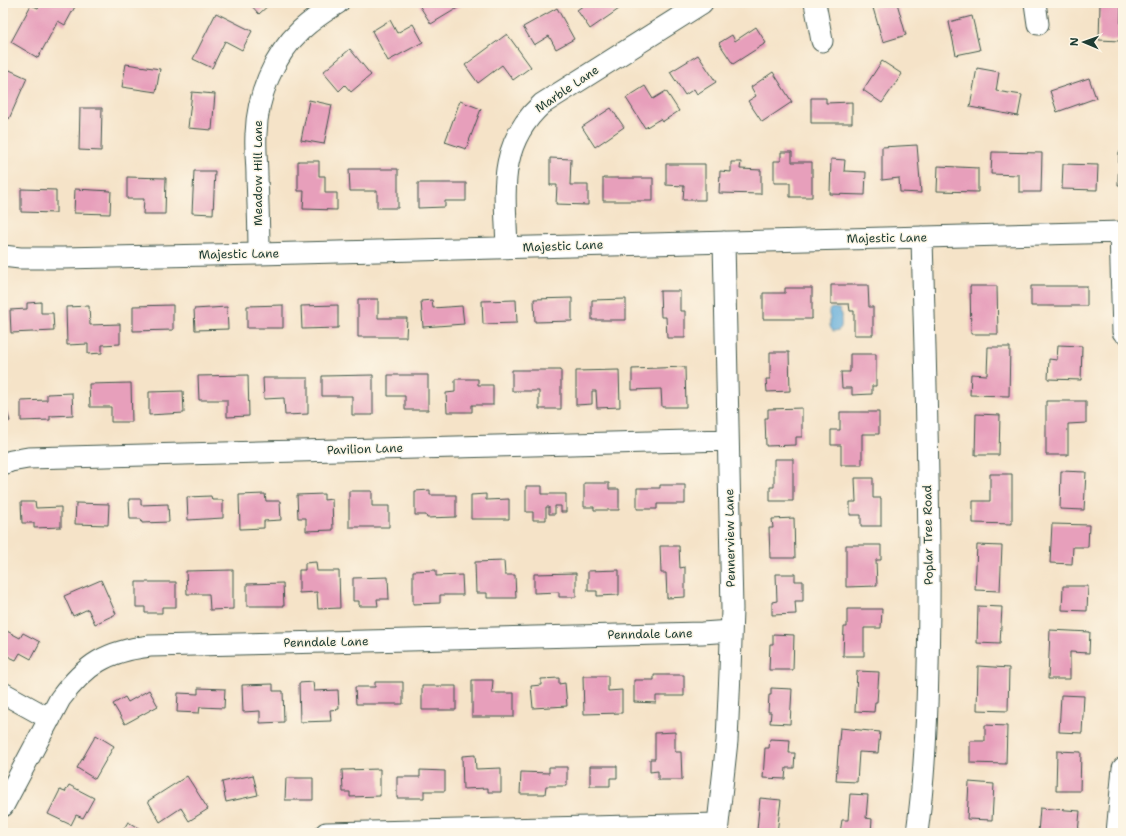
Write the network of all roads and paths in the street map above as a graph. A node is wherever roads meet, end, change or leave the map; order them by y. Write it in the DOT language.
graph roads {
  1 [pos="338,3"];
  2 [pos="702,3"];
  3 [pos="815,3"];
  4 [pos="1035,3"];
  5 [pos="1038,24"];
  6 [pos="822,41"];
  7 [pos="1122,232"];
  8 [pos="922,237"];
  9 [pos="724,242"];
  10 [pos="507,247"];
  11 [pos="259,254"];
  12 [pos="3,256"];
  13 [pos="1123,332"];
  14 [pos="728,440"];
  15 [pos="3,464"];
  16 [pos="731,631"];
  17 [pos="3,694"];
  18 [pos="50,719"];
  19 [pos="1123,768"];
  20 [pos="3,806"];
  21 [pos="718,829"];
  22 [pos="326,833"];
  23 [pos="917,833"];
  24 [pos="1117,833"];
  1 -- 11 [label="street, Meadow Hill Lane"];
  2 -- 10 [label="street, Marble Lane"];
  3 -- 6 [label="street"];
  4 -- 5 [label="street"];
  7 -- 8 [label="street, Majestic Lane"];
  7 -- 13 [label="street"];
  8 -- 9 [label="street, Majestic Lane"];
  8 -- 23 [label="street, Poplar Tree Road"];
  9 -- 10 [label="street, Majestic Lane"];
  9 -- 14 [label="street, Pennerview Lane"];
  10 -- 11 [label="street, Majestic Lane"];
  11 -- 12 [label="street, Majestic Lane"];
  14 -- 15 [label="street, Pavilion Lane"];
  14 -- 16 [label="street, Pennerview Lane"];
  16 -- 18 [label="street, Penndale Lane"];
  16 -- 21 [label="street, Pennerview Lane"];
  17 -- 18 [label="street"];
  18 -- 20 [label="street, Penndale Lane"];
  19 -- 24 [label="street"];
  21 -- 22 [label="street"];
}
